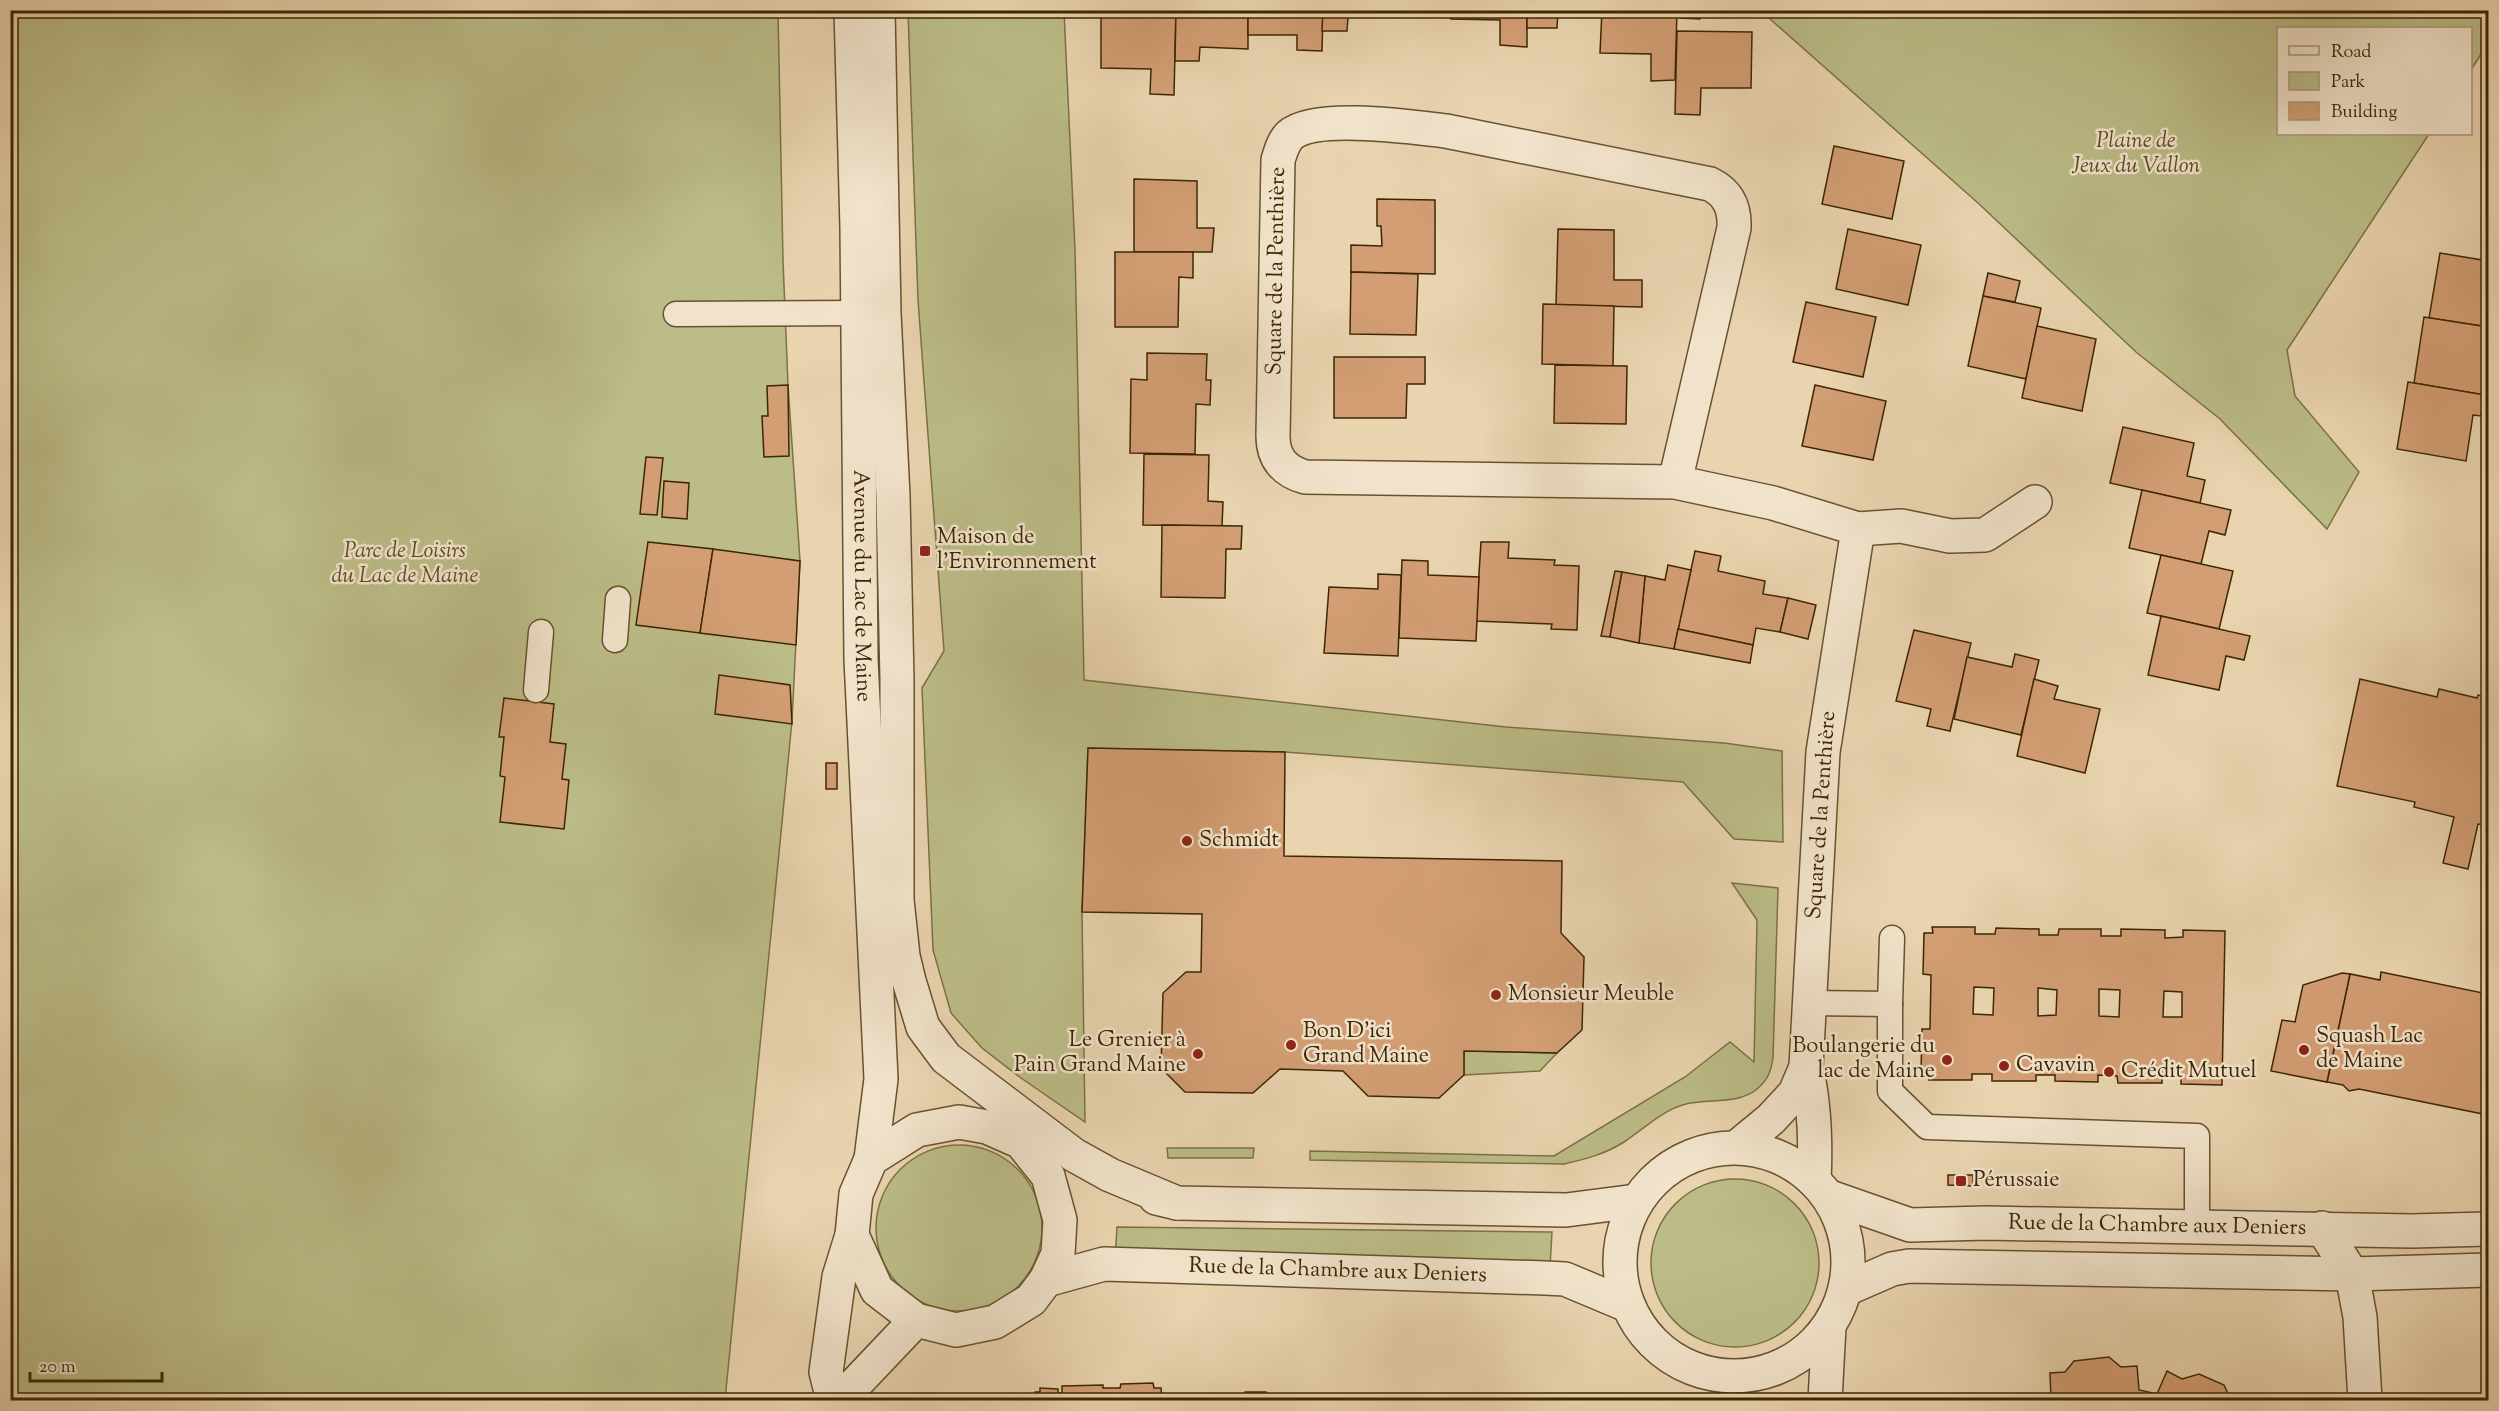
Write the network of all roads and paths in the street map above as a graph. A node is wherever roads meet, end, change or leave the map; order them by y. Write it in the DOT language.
graph roads {
  1 [pos="851,10"];
  2 [pos="878,10"];
  3 [pos="858,313"];
  4 [pos="676,314"];
  5 [pos="1675,482"];
  6 [pos="2035,502"];
  7 [pos="1858,529"];
  8 [pos="618,598"];
  9 [pos="541,632"];
  10 [pos="615,640"];
  11 [pos="536,690"];
  12 [pos="1892,938"];
  13 [pos="1809,1003"];
  14 [pos="1890,1004"];
  15 [pos="1806,1067"];
  16 [pos="1000,1099"];
  17 [pos="1021,1142"];
  18 [pos="1737,1147"];
  19 [pos="871,1159"];
  20 [pos="1048,1176"];
  21 [pos="1822,1189"];
  22 [pos="1636,1201"];
  23 [pos="1177,1203"];
  24 [pos="2198,1226"];
  25 [pos="2322,1228"];
  26 [pos="2488,1228"];
  27 [pos="852,1234"];
  28 [pos="2488,1270"];
  29 [pos="2352,1274"];
  30 [pos="1046,1280"];
  31 [pos="1846,1289"];
  32 [pos="1627,1305"];
  33 [pos="916,1320"];
  34 [pos="1829,1328"];
  35 [pos="1694,1370"];
  36 [pos="833,1401"];
  37 [pos="840,1401"];
  38 [pos="1727,1401"];
  39 [pos="1825,1401"];
  40 [pos="2365,1401"];
  1 -- 3 [label="street, Avenue du Lac de Maine"];
  2 -- 16 [label="street, Avenue du Lac de Maine"];
  3 -- 4 [label="lane"];
  3 -- 19 [label="street, Avenue du Lac de Maine"];
  5 -- 5 [label="street, Square de la Penthière"];
  5 -- 7 [label="street, Square de la Penthière"];
  6 -- 7 [label="street, Square de la Penthière"];
  7 -- 13 [label="street, Square de la Penthière"];
  8 -- 10 [label="lane"];
  9 -- 11 [label="lane"];
  12 -- 14 [label="lane"];
  13 -- 14 [label="lane"];
  13 -- 15 [label="street, Square de la Penthière"];
  14 -- 24 [label="lane"];
  15 -- 18 [label="street, Square de la Penthière"];
  15 -- 21 [label="street, Square de la Penthière"];
  16 -- 17 [label="street"];
  16 -- 23 [label="street"];
  17 -- 19 [label="street"];
  17 -- 20 [label="street"];
  18 -- 21 [label="street, Rue de la Chambre aux Deniers"];
  18 -- 22 [label="street, Rue de la Chambre aux Deniers"];
  19 -- 27 [label="street"];
  20 -- 23 [label="street"];
  20 -- 30 [label="street"];
  21 -- 24 [label="street, Rue de la Chambre aux Deniers"];
  21 -- 31 [label="street, Rue de la Chambre aux Deniers"];
  22 -- 23 [label="street"];
  22 -- 32 [label="street, Rue de la Chambre aux Deniers"];
  24 -- 25 [label="street, Rue de la Chambre aux Deniers"];
  25 -- 26 [label="street, Rue de la Chambre aux Deniers"];
  25 -- 29 [label="street"];
  27 -- 33 [label="street"];
  27 -- 36 [label="street"];
  28 -- 29 [label="street, Rue de la Chambre aux Deniers"];
  29 -- 31 [label="street, Rue de la Chambre aux Deniers"];
  29 -- 40 [label="street"];
  30 -- 32 [label="street, Rue de la Chambre aux Deniers"];
  30 -- 33 [label="street"];
  31 -- 34 [label="street, Rue de la Chambre aux Deniers"];
  32 -- 35 [label="street, Rue de la Chambre aux Deniers"];
  33 -- 37 [label="street"];
  34 -- 35 [label="street, Rue de la Chambre aux Deniers"];
  34 -- 39 [label="street"];
  35 -- 38 [label="street"];
}
